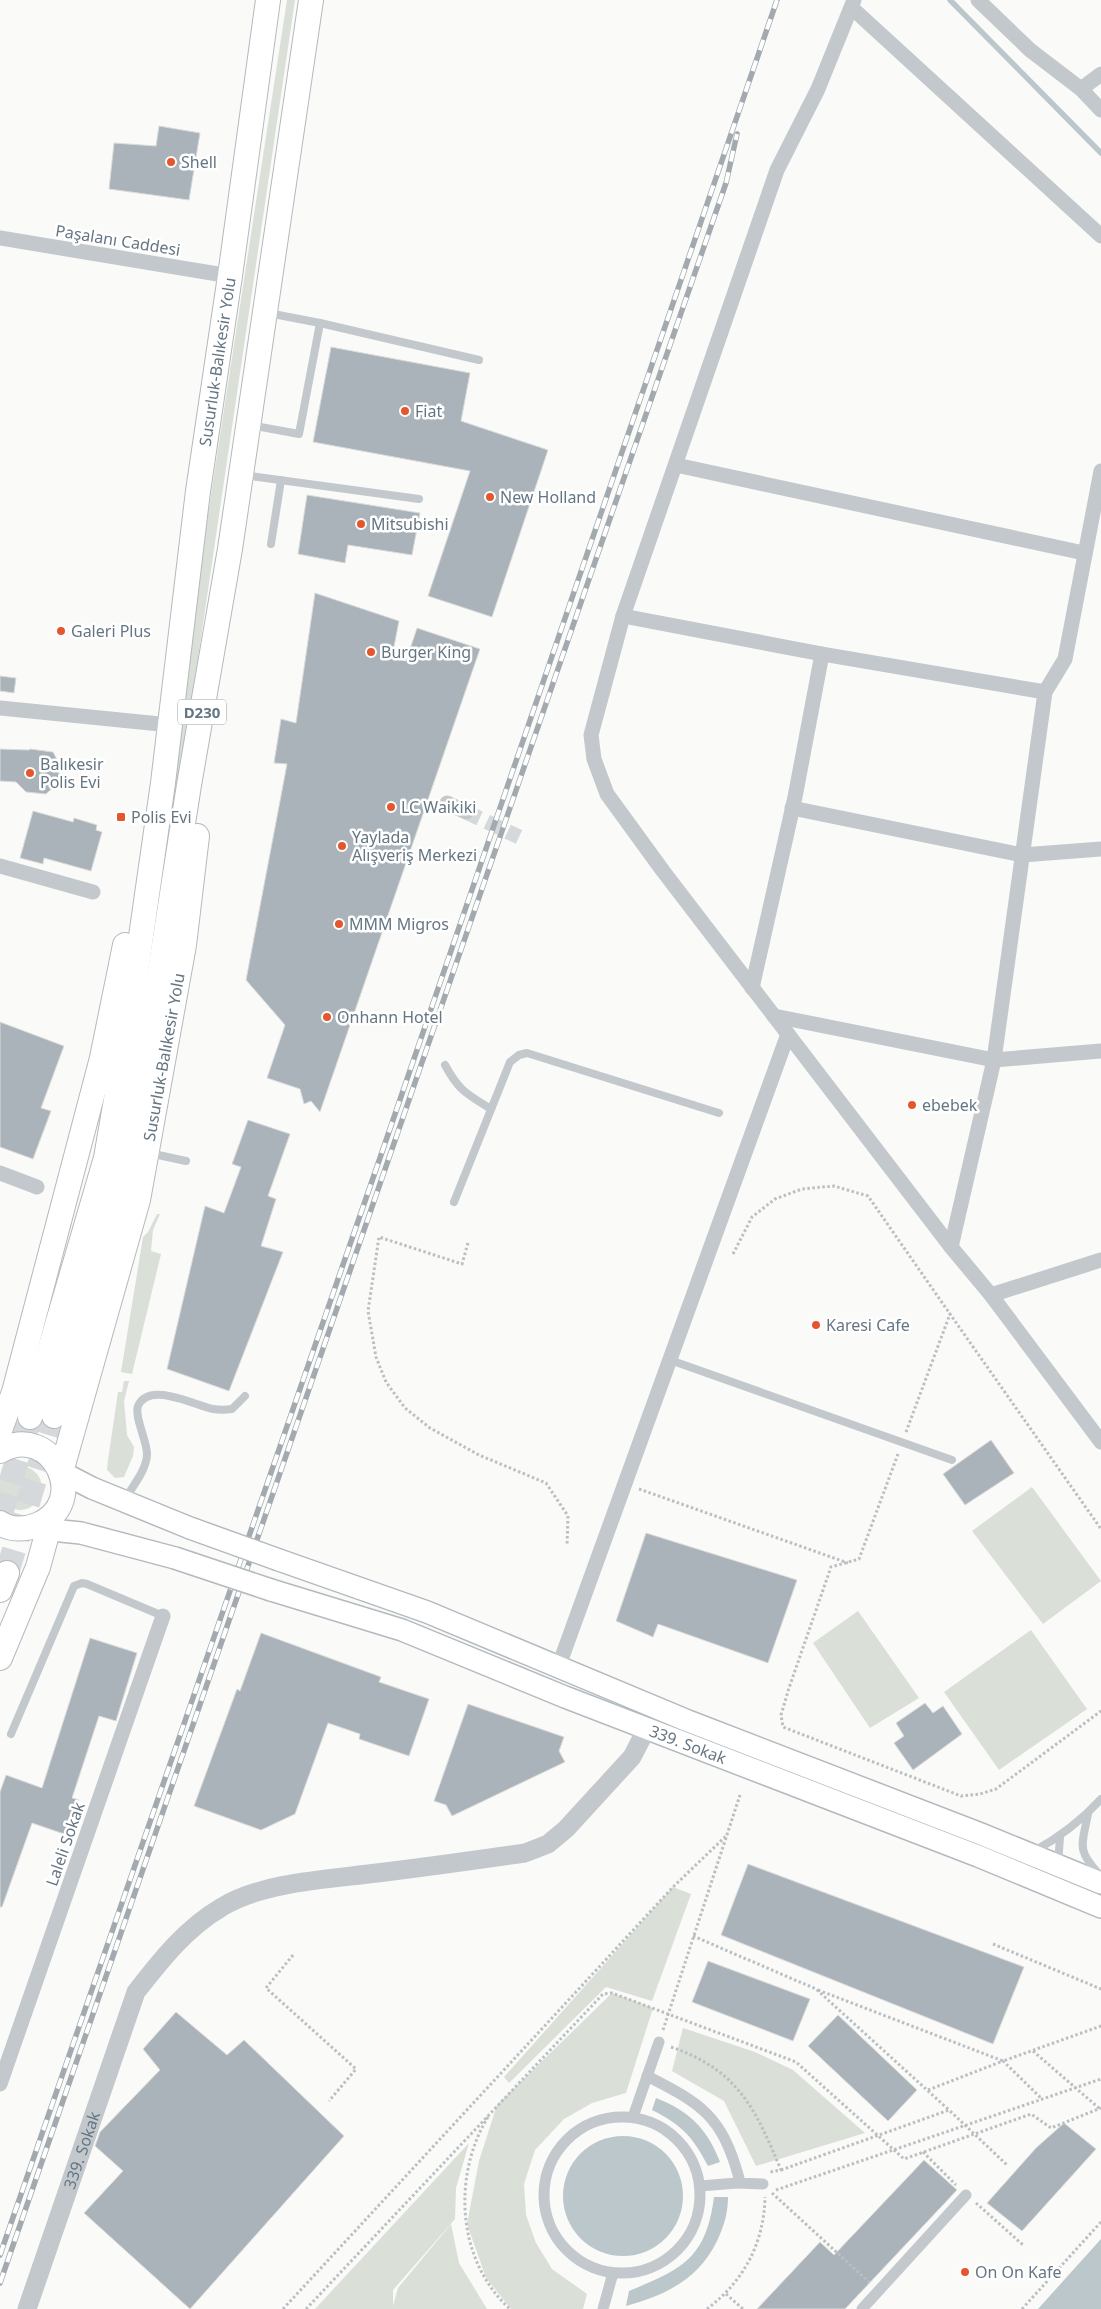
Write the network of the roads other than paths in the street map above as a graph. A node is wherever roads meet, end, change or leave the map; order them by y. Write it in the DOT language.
graph roads {
  1 [pos="268,0"];
  2 [pos="311,0"];
  3 [pos="980,0"];
  4 [pos="853,4"];
  5 [pos="1101,74"];
  6 [pos="1081,90"];
  7 [pos="1101,110"];
  8 [pos="1101,236"];
  9 [pos="0,238"];
  10 [pos="230,276"];
  11 [pos="265,312"];
  12 [pos="320,323"];
  13 [pos="479,360"];
  14 [pos="248,425"];
  15 [pos="676,465"];
  16 [pos="1101,471"];
  17 [pos="241,474"];
  18 [pos="281,480"];
  19 [pos="419,499"];
  20 [pos="271,544"];
  21 [pos="1084,553"];
  22 [pos="623,616"];
  23 [pos="216,633"];
  24 [pos="822,654"];
  25 [pos="1045,692"];
  26 [pos="0,708"];
  27 [pos="170,725"];
  28 [pos="448,803"];
  29 [pos="792,808"];
  30 [pos="466,812"];
  31 [pos="1101,849"];
  32 [pos="1022,855"];
  33 [pos="0,866"];
  34 [pos="92,892"];
  35 [pos="752,988"];
  36 [pos="774,1016"];
  37 [pos="788,1034"];
  38 [pos="1101,1051"];
  39 [pos="994,1060"];
  40 [pos="445,1065"];
  41 [pos="492,1110"];
  42 [pos="719,1113"];
  43 [pos="147,1153"];
  44 [pos="186,1161"];
  45 [pos="0,1173"];
  46 [pos="37,1188"];
  47 [pos="454,1202"];
  48 [pos="951,1247"];
  49 [pos="1101,1260"];
  50 [pos="991,1295"];
  51 [pos="670,1360"];
  52 [pos="245,1396"];
  53 [pos="30,1416"];
  54 [pos="54,1416"];
  55 [pos="1101,1442"];
  56 [pos="2,1444"];
  57 [pos="952,1460"];
  58 [pos="61,1472"];
  59 [pos="124,1500"];
  60 [pos="0,1522"];
  61 [pos="44,1524"];
  62 [pos="163,1616"];
  63 [pos="0,1658"];
  64 [pos="558,1668"];
  65 [pos="647,1728"];
  66 [pos="12,1734"];
  67 [pos="1101,1799"];
  68 [pos="1088,1814"];
  69 [pos="1060,1838"];
  70 [pos="1031,1853"];
  71 [pos="1065,1871"];
  72 [pos="1101,1876"];
  73 [pos="1101,1882"];
  74 [pos="1101,1906"];
  75 [pos="659,2042"];
  76 [pos="647,2076"];
  77 [pos="0,2084"];
  78 [pos="633,2117"];
  79 [pos="737,2183"];
  80 [pos="700,2186"];
  81 [pos="767,2188"];
  82 [pos="966,2195"];
  83 [pos="613,2273"];
  84 [pos="28,2309"];
  85 [pos="603,2309"];
  86 [pos="862,2309"];
  1 -- 10 [label="highway, Susurluk-Balıkesir Yolu / D230"];
  2 -- 11 [label="highway, Susurluk-Balıkesir Yolu / D230"];
  3 -- 6 [label="street"];
  4 -- 8 [label="street"];
  4 -- 15 [label="street"];
  5 -- 6 [label="street"];
  6 -- 7 [label="street"];
  9 -- 10 [label="street, Paşalanı Caddesi"];
  10 -- 27 [label="highway, Susurluk-Balıkesir Yolu / D230"];
  11 -- 12 [label="lane"];
  11 -- 14 [label="highway, Susurluk-Balıkesir Yolu / D230"];
  12 -- 13 [label="lane"];
  12 -- 14 [label="lane"];
  14 -- 17 [label="highway, Susurluk-Balıkesir Yolu / D230"];
  15 -- 21 [label="street"];
  15 -- 22 [label="street"];
  16 -- 21 [label="street"];
  17 -- 18 [label="lane"];
  17 -- 23 [label="highway, Susurluk-Balıkesir Yolu / D230"];
  18 -- 19 [label="lane"];
  18 -- 20 [label="lane"];
  21 -- 25 [label="street"];
  22 -- 24 [label="street"];
  22 -- 35 [label="street"];
  23 -- 43 [label="highway, Susurluk-Balıkesir Yolu"];
  23 -- 54 [label="highway, Susurluk-Balıkesir Yolu / D230"];
  24 -- 25 [label="street"];
  24 -- 29 [label="street"];
  25 -- 32 [label="street"];
  26 -- 27 [label="street"];
  27 -- 53 [label="highway, Susurluk-Balıkesir Yolu / D230"];
  27 -- 56 [label="highway, Susurluk-Balıkesir Yolu"];
  28 -- 30 [label="street"];
  29 -- 32 [label="street"];
  29 -- 35 [label="street"];
  31 -- 32 [label="street"];
  32 -- 39 [label="street"];
  33 -- 34 [label="street"];
  35 -- 36 [label="street"];
  36 -- 37 [label="street"];
  36 -- 39 [label="street"];
  37 -- 48 [label="street"];
  37 -- 51 [label="street"];
  38 -- 39 [label="street"];
  39 -- 48 [label="street"];
  40 -- 41 [label="lane"];
  41 -- 42 [label="lane"];
  41 -- 47 [label="lane"];
  43 -- 44 [label="lane"];
  43 -- 58 [label="highway, Susurluk-Balıkesir Yolu"];
  45 -- 46 [label="street"];
  48 -- 50 [label="street"];
  49 -- 50 [label="street"];
  50 -- 55 [label="street"];
  51 -- 57 [label="lane"];
  51 -- 64 [label="street"];
  52 -- 59 [label="lane"];
  56 -- 58 [label="highway"];
  58 -- 59 [label="main road, 339. Sokak"];
  58 -- 61 [label="highway, Susurluk-Balıkesir Yolu"];
  59 -- 64 [label="main road, 339. Sokak, bridge"];
  60 -- 61 [label="highway"];
  61 -- 63 [label="highway"];
  61 -- 65 [label="main road, 339. Sokak, bridge"];
  62 -- 66 [label="lane"];
  62 -- 77 [label="street, Laleli Sokak"];
  64 -- 70 [label="main road, 339. Sokak"];
  65 -- 71 [label="main road, 339. Sokak"];
  65 -- 84 [label="street, 339. Sokak"];
  67 -- 68 [label="lane"];
  68 -- 69 [label="lane"];
  68 -- 71 [label="lane"];
  69 -- 70 [label="lane"];
  69 -- 71 [label="lane"];
  70 -- 71 [label="main road, 339. Sokak"];
  71 -- 72 [label="lane"];
  71 -- 73 [label="main road, 339. Sokak"];
  71 -- 74 [label="main road, 339. Sokak"];
  75 -- 76 [label="street"];
  76 -- 78 [label="street"];
  76 -- 79 [label="street"];
  78 -- 80 [label="street"];
  78 -- 83 [label="street"];
  79 -- 80 [label="street"];
  79 -- 81 [label="street"];
  80 -- 83 [label="street"];
  82 -- 86 [label="street"];
  83 -- 85 [label="street"];
}
